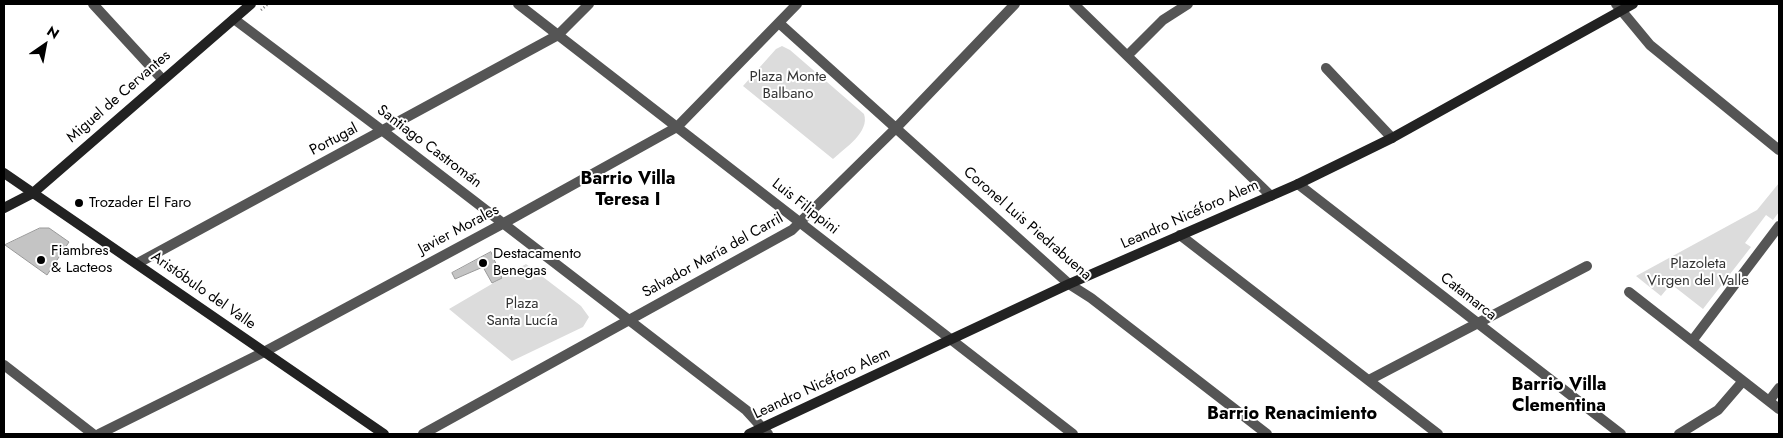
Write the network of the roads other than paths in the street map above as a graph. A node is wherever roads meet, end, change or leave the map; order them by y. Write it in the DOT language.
graph roads {
  1 [pos="93,4"];
  2 [pos="251,4"];
  3 [pos="518,4"];
  4 [pos="589,4"];
  5 [pos="797,4"];
  6 [pos="1015,4"];
  7 [pos="1074,4"];
  8 [pos="1188,4"];
  9 [pos="1633,4"];
  10 [pos="1620,7"];
  11 [pos="234,18"];
  12 [pos="779,23"];
  13 [pos="558,34"];
  14 [pos="1128,55"];
  15 [pos="1326,68"];
  16 [pos="162,80"];
  17 [pos="677,127"];
  18 [pos="896,128"];
  19 [pos="383,131"];
  20 [pos="1392,138"];
  21 [pos="1779,150"];
  22 [pos="4,173"];
  23 [pos="1298,184"];
  24 [pos="33,192"];
  25 [pos="1271,196"];
  26 [pos="4,208"];
  27 [pos="504,223"];
  28 [pos="802,223"];
  29 [pos="1779,226"];
  30 [pos="1180,235"];
  31 [pos="138,263"];
  32 [pos="1587,266"];
  33 [pos="1069,284"];
  34 [pos="1629,292"];
  35 [pos="629,320"];
  36 [pos="1478,324"];
  37 [pos="953,339"];
  38 [pos="1692,341"];
  39 [pos="264,352"];
  40 [pos="4,365"];
  41 [pos="1369,380"];
  42 [pos="1743,381"];
  43 [pos="1779,388"];
  44 [pos="1769,401"];
  45 [pos="1779,409"];
  46 [pos="765,431"];
  47 [pos="93,434"];
  48 [pos="99,434"];
  49 [pos="384,434"];
  50 [pos="423,434"];
  51 [pos="749,434"];
  52 [pos="1074,434"];
  53 [pos="1267,434"];
  54 [pos="1438,434"];
  55 [pos="1621,434"];
  56 [pos="1679,434"];
  1 -- 16 [label="street"];
  2 -- 11 [label="street, Miguel de Cervantes"];
  3 -- 13 [label="street, Luis Filippini"];
  4 -- 13 [label="street, Portugal"];
  5 -- 12 [label="street, Javier Morales"];
  6 -- 18 [label="street, Salvador María del Carril"];
  7 -- 14 [label="street"];
  8 -- 14 [label="street"];
  9 -- 10 [label="street, Leandro Nicéforo Alem"];
  10 -- 20 [label="street, Leandro Nicéforo Alem"];
  10 -- 21 [label="street"];
  11 -- 16 [label="street, Miguel de Cervantes"];
  11 -- 19 [label="street, Santiago Castromán"];
  12 -- 17 [label="street, Javier Morales"];
  12 -- 18 [label="street, Coronel Luis Piedrabuena"];
  13 -- 17 [label="street, Luis Filippini"];
  13 -- 19 [label="street, Portugal"];
  14 -- 25 [label="street"];
  15 -- 20 [label="street"];
  16 -- 24 [label="street, Miguel de Cervantes"];
  17 -- 27 [label="street, Javier Morales"];
  17 -- 28 [label="street, Luis Filippini"];
  18 -- 28 [label="street, Salvador María del Carril"];
  18 -- 33 [label="street, Coronel Luis Piedrabuena"];
  19 -- 27 [label="street, Santiago Castromán"];
  19 -- 31 [label="street, Portugal"];
  20 -- 23 [label="street, Leandro Nicéforo Alem"];
  22 -- 24 [label="street, Aristóbulo del Valle"];
  23 -- 25 [label="street, Leandro Nicéforo Alem"];
  23 -- 36 [label="street, Catamarca"];
  24 -- 26 [label="street, Miguel de Cervantes"];
  24 -- 31 [label="street, Aristóbulo del Valle"];
  25 -- 30 [label="street, Leandro Nicéforo Alem"];
  27 -- 35 [label="street, Santiago Castromán"];
  27 -- 39 [label="street, Javier Morales"];
  28 -- 35 [label="street, Salvador María del Carril"];
  28 -- 37 [label="street, Luis Filippini"];
  29 -- 38 [label="street"];
  30 -- 33 [label="street, Leandro Nicéforo Alem"];
  30 -- 41 [label="street"];
  31 -- 39 [label="street, Aristóbulo del Valle"];
  32 -- 36 [label="street"];
  33 -- 37 [label="street, Leandro Nicéforo Alem"];
  33 -- 53 [label="street, Coronel Luis Piedrabuena"];
  34 -- 38 [label="street"];
  35 -- 46 [label="street, Santiago Castromán"];
  35 -- 50 [label="street, Salvador María del Carril"];
  36 -- 41 [label="street"];
  36 -- 55 [label="street, Catamarca"];
  37 -- 46 [label="street, Leandro Nicéforo Alem"];
  37 -- 52 [label="street, Luis Filippini"];
  38 -- 42 [label="street"];
  39 -- 48 [label="street, Javier Morales"];
  39 -- 49 [label="street, Aristóbulo del Valle"];
  40 -- 47 [label="street"];
  41 -- 54 [label="street"];
  42 -- 44 [label="street"];
  42 -- 56 [label="street"];
  43 -- 44 [label="street"];
  44 -- 45 [label="street"];
  46 -- 51 [label="street, Leandro Nicéforo Alem"];
}
